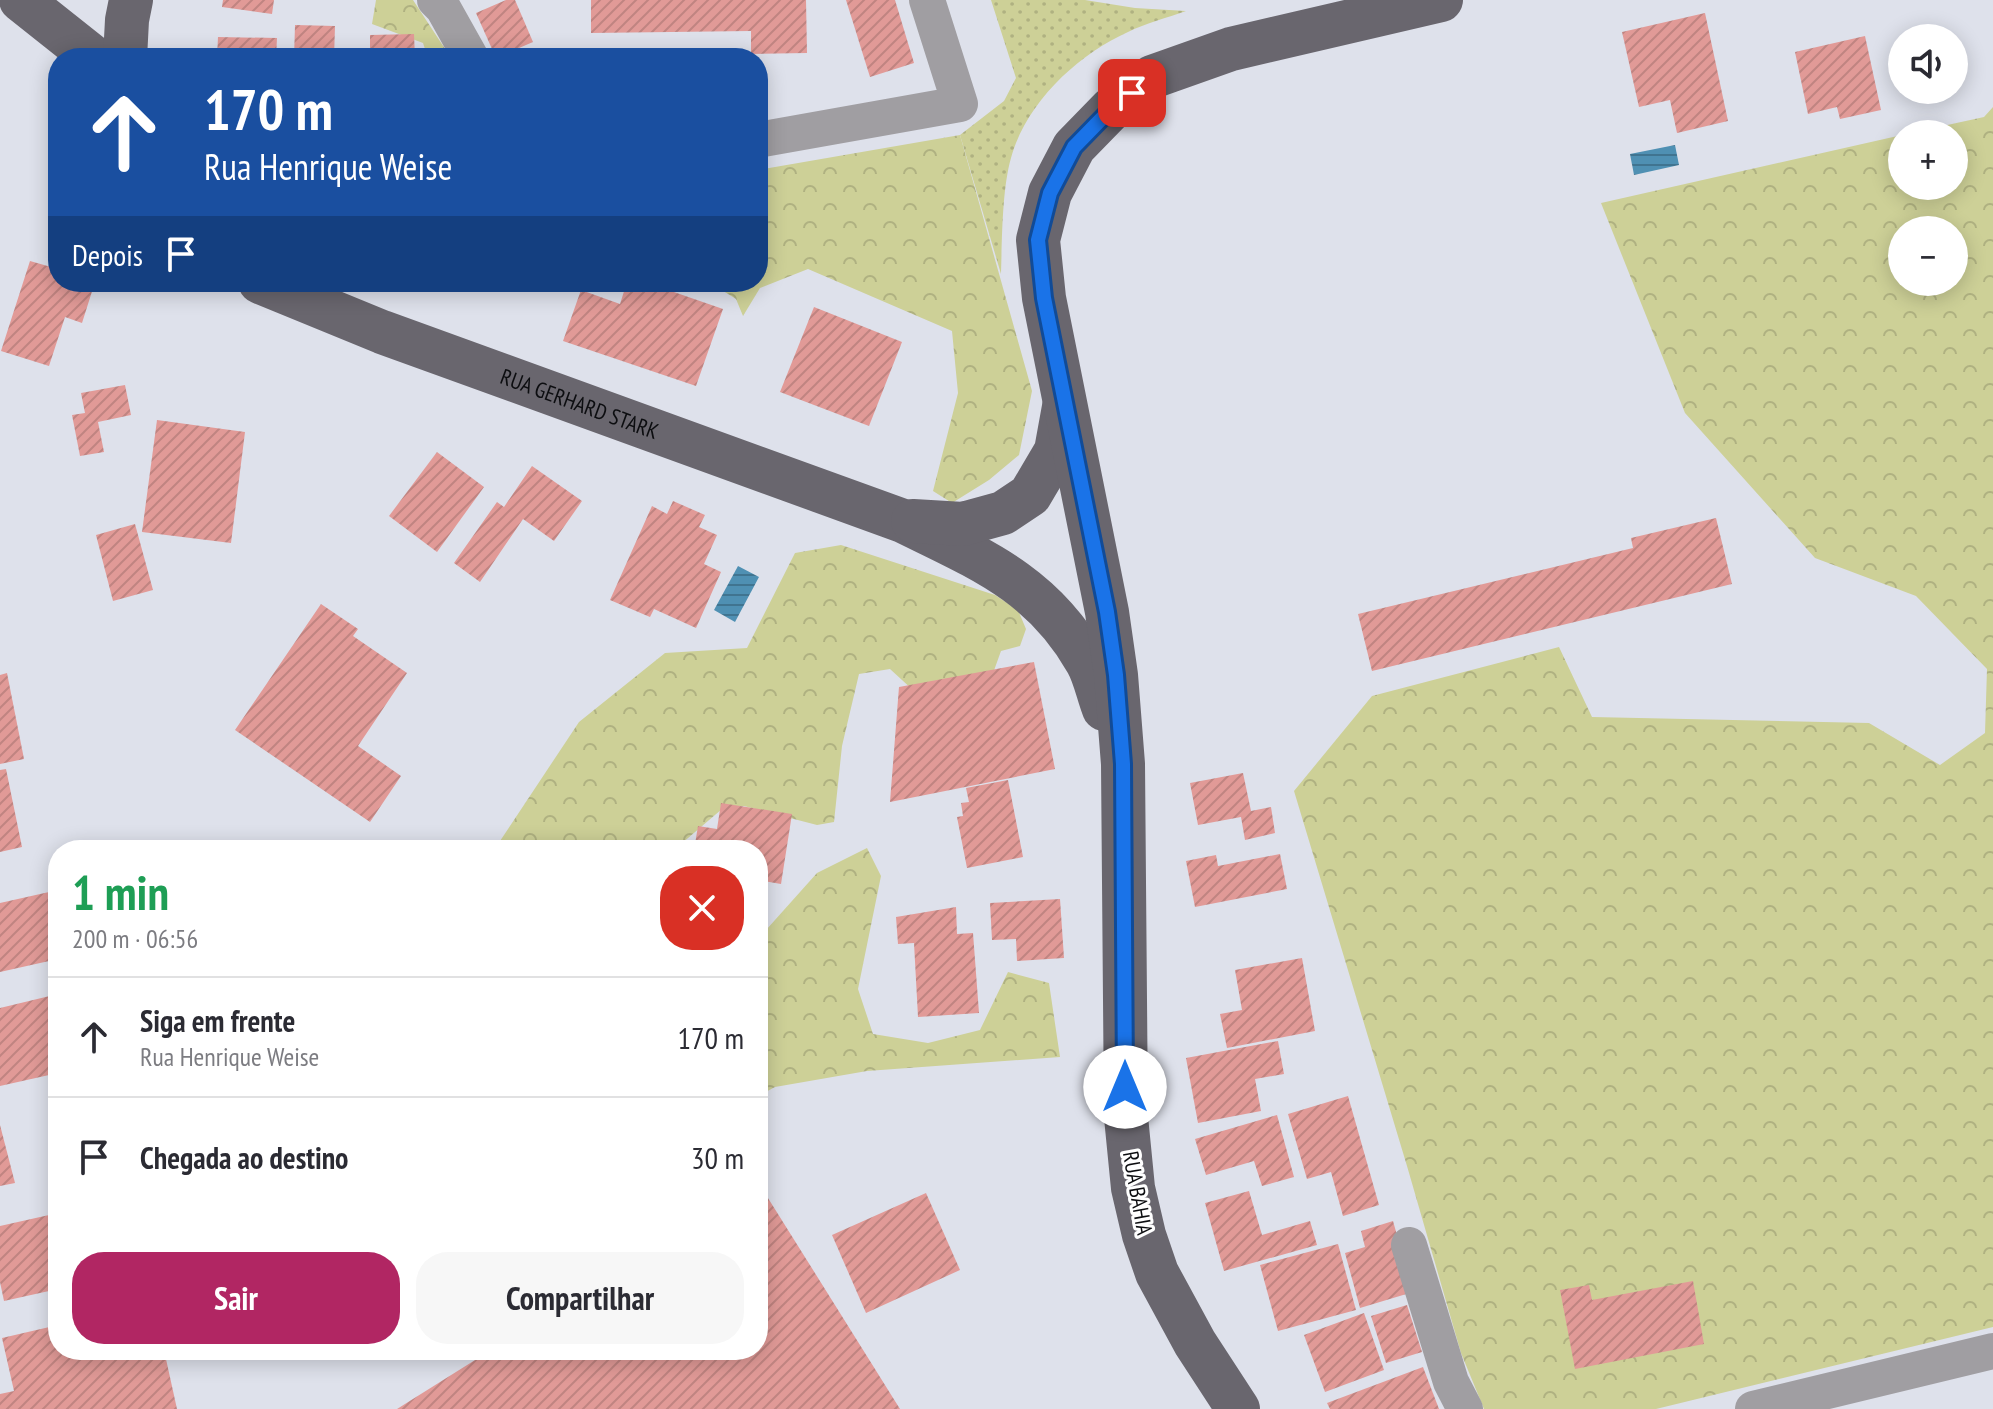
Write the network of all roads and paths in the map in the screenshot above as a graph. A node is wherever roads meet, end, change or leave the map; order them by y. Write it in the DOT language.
graph roads {
  1 [pos="21,0"];
  2 [pos="131,0"];
  3 [pos="435,0"];
  4 [pos="927,0"];
  5 [pos="1441,0"];
  6 [pos="81,48"];
  7 [pos="126,48"];
  8 [pos="465,48"];
  9 [pos="768,138"];
  10 [pos="284,292"];
  11 [pos="1066,399"];
  12 [pos="903,521"];
  13 [pos="1123,764"];
  14 [pos="1409,1245"];
  15 [pos="1993,1351"];
  16 [pos="1238,1409"];
  17 [pos="1465,1409"];
  18 [pos="1753,1409"];
  1 -- 6 [label="main road"];
  2 -- 7 [label="main road"];
  3 -- 8 [label="street"];
  4 -- 9 [label="street"];
  5 -- 11 [label="main road, RUA BAHIA"];
  10 -- 12 [label="main road, RUA GERHARD STARK"];
  11 -- 12 [label="main road, RUA GERHARD STARK"];
  11 -- 13 [label="main road, RUA BAHIA"];
  12 -- 13 [label="main road, RUA GERHARD STARK"];
  13 -- 16 [label="main road, RUA BAHIA"];
  14 -- 17 [label="street"];
  15 -- 18 [label="street"];
}
